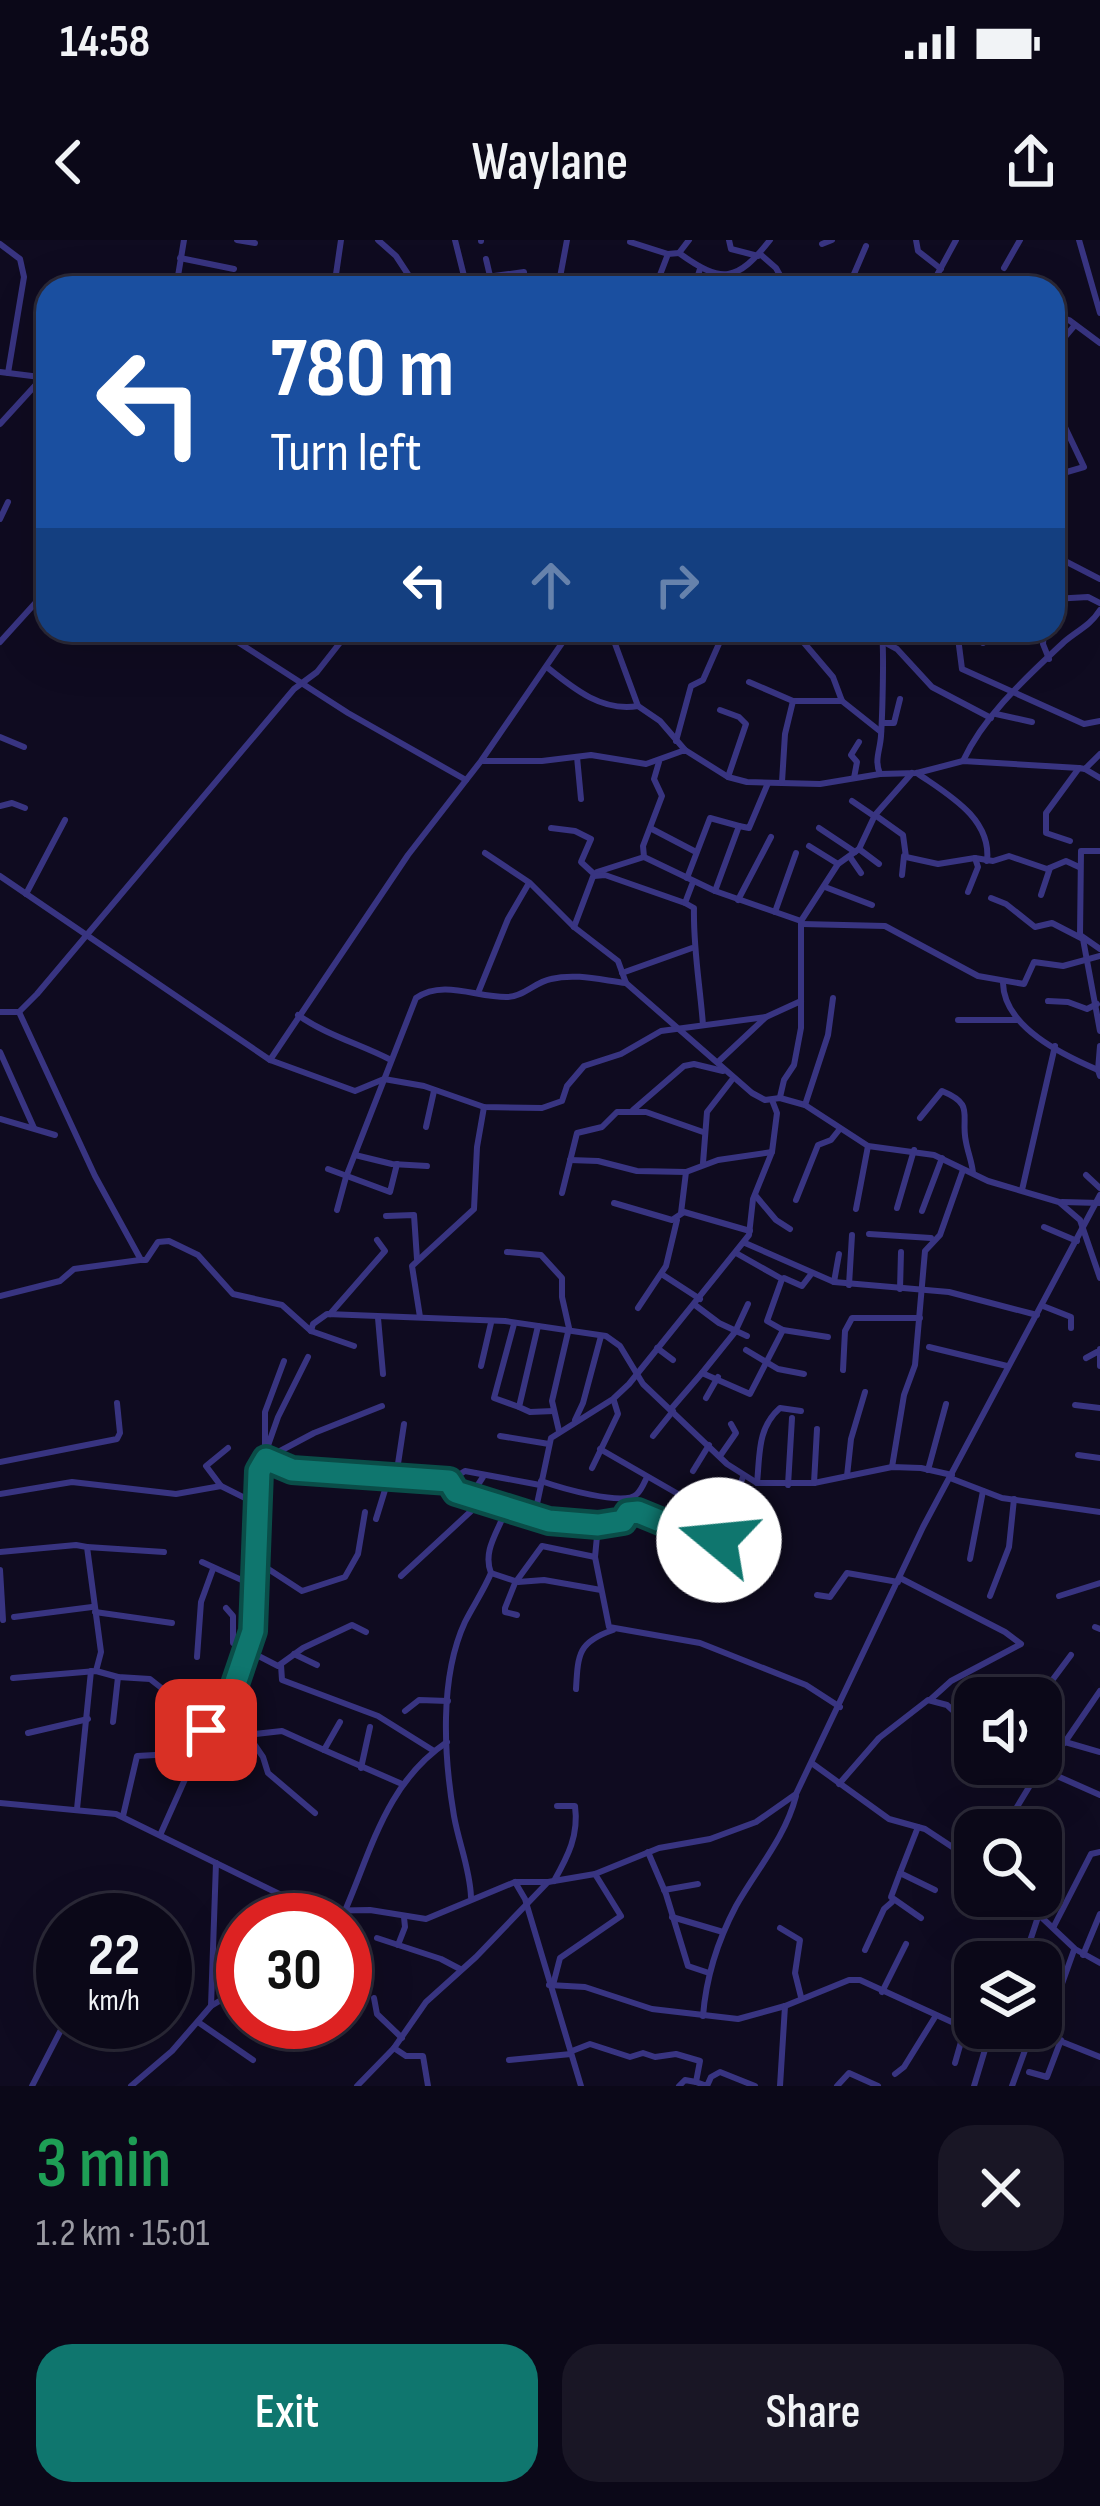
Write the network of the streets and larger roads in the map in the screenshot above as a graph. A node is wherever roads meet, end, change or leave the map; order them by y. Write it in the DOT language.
graph roads {
  1 [pos="184,240"];
  2 [pos="237,240"];
  3 [pos="341,240"];
  4 [pos="378,240"];
  5 [pos="455,240"];
  6 [pos="567,240"];
  7 [pos="688,240"];
  8 [pos="729,240"];
  9 [pos="770,240"];
  10 [pos="832,240"];
  11 [pos="916,240"];
  12 [pos="956,240"];
  13 [pos="1020,240"];
  14 [pos="1079,240"];
  15 [pos="630,242"];
  16 [pos="255,243"];
  17 [pos="0,244"];
  18 [pos="822,244"];
  19 [pos="866,246"];
  20 [pos="679,253"];
  21 [pos="668,254"];
  22 [pos="759,255"];
  23 [pos="180,259"];
  24 [pos="486,260"];
  25 [pos="700,268"];
  26 [pos="1004,268"];
  27 [pos="234,269"];
  28 [pos="939,272"];
  29 [pos="177,276"];
  30 [pos="336,276"];
  31 [pos="409,276"];
  32 [pos="464,276"];
  33 [pos="490,276"];
  34 [pos="524,276"];
  35 [pos="560,276"];
  36 [pos="660,276"];
  37 [pos="698,276"];
  38 [pos="780,276"];
  39 [pos="851,276"];
  40 [pos="937,276"];
  41 [pos="944,276"];
  42 [pos="1096,293"];
  43 [pos="1100,313"];
  44 [pos="1065,320"];
  45 [pos="1075,325"];
  46 [pos="1065,337"];
  47 [pos="1100,343"];
  48 [pos="4,373"];
  49 [pos="36,377"];
  50 [pos="36,387"];
  51 [pos="0,424"];
  52 [pos="1065,427"];
  53 [pos="1065,474"];
  54 [pos="8,502"];
  55 [pos="0,519"];
  56 [pos="1065,561"];
  57 [pos="1100,579"];
  58 [pos="1065,598"];
  59 [pos="36,602"];
  60 [pos="1100,606"];
  61 [pos="0,642"];
  62 [pos="237,642"];
  63 [pos="341,642"];
  64 [pos="564,642"];
  65 [pos="612,642"];
  66 [pos="720,642"];
  67 [pos="804,642"];
  68 [pos="959,642"];
  69 [pos="1043,642"];
  70 [pos="886,643"];
  71 [pos="1049,659"];
  72 [pos="548,668"];
  73 [pos="749,682"];
  74 [pos="301,684"];
  75 [pos="1012,692"];
  76 [pos="900,699"];
  77 [pos="794,700"];
  78 [pos="842,701"];
  79 [pos="638,706"];
  80 [pos="720,710"];
  81 [pos="993,716"];
  82 [pos="1100,721"];
  83 [pos="1032,722"];
  84 [pos="881,728"];
  85 [pos="0,736"];
  86 [pos="676,741"];
  87 [pos="859,742"];
  88 [pos="24,747"];
  89 [pos="686,750"];
  90 [pos="1100,754"];
  91 [pos="578,757"];
  92 [pos="481,761"];
  93 [pos="963,761"];
  94 [pos="659,762"];
  95 [pos="1082,769"];
  96 [pos="914,773"];
  97 [pos="880,774"];
  98 [pos="728,777"];
  99 [pos="854,778"];
  100 [pos="1100,778"];
  101 [pos="466,780"];
  102 [pos="782,782"];
  103 [pos="768,783"];
  104 [pos="581,799"];
  105 [pos="852,801"];
  106 [pos="0,806"];
  107 [pos="25,808"];
  108 [pos="874,815"];
  109 [pos="65,820"];
  110 [pos="739,826"];
  111 [pos="550,828"];
  112 [pos="819,828"];
  113 [pos="652,830"];
  114 [pos="771,837"];
  115 [pos="1070,841"];
  116 [pos="809,846"];
  117 [pos="1100,851"];
  118 [pos="695,852"];
  119 [pos="855,852"];
  120 [pos="485,853"];
  121 [pos="796,853"];
  122 [pos="904,856"];
  123 [pos="644,857"];
  124 [pos="975,858"];
  125 [pos="987,861"];
  126 [pos="838,864"];
  127 [pos="879,864"];
  128 [pos="1079,867"];
  129 [pos="1050,868"];
  130 [pos="861,873"];
  131 [pos="594,875"];
  132 [pos="902,875"];
  133 [pos="0,876"];
  134 [pos="690,880"];
  135 [pos="530,883"];
  136 [pos="824,887"];
  137 [pos="715,891"];
  138 [pos="968,892"];
  139 [pos="26,894"];
  140 [pos="1041,895"];
  141 [pos="991,898"];
  142 [pos="738,900"];
  143 [pos="685,903"];
  144 [pos="872,905"];
  145 [pos="775,912"];
  146 [pos="801,923"];
  147 [pos="574,927"];
  148 [pos="88,933"];
  149 [pos="1083,939"];
  150 [pos="692,947"];
  151 [pos="1100,953"];
  152 [pos="1084,962"];
  153 [pos="622,974"];
  154 [pos="626,983"];
  155 [pos="1003,983"];
  156 [pos="478,994"];
  157 [pos="833,998"];
  158 [pos="801,1001"];
  159 [pos="1048,1001"];
  160 [pos="1098,1006"];
  161 [pos="0,1012"];
  162 [pos="20,1012"];
  163 [pos="298,1016"];
  164 [pos="766,1017"];
  165 [pos="958,1021"];
  166 [pos="1020,1021"];
  167 [pos="703,1025"];
  168 [pos="681,1028"];
  169 [pos="1100,1031"];
  170 [pos="1054,1046"];
  171 [pos="1100,1046"];
  172 [pos="0,1052"];
  173 [pos="270,1060"];
  174 [pos="392,1060"];
  175 [pos="718,1062"];
  176 [pos="723,1071"];
  177 [pos="1099,1073"];
  178 [pos="384,1079"];
  179 [pos="732,1080"];
  180 [pos="434,1091"];
  181 [pos="776,1099"];
  182 [pos="805,1106"];
  183 [pos="484,1107"];
  184 [pos="633,1110"];
  185 [pos="920,1118"];
  186 [pos="0,1119"];
  187 [pos="426,1127"];
  188 [pos="34,1128"];
  189 [pos="840,1130"];
  190 [pos="703,1132"];
  191 [pos="55,1135"];
  192 [pos="868,1146"];
  193 [pos="914,1150"];
  194 [pos="772,1152"];
  195 [pos="355,1155"];
  196 [pos="942,1158"];
  197 [pos="570,1160"];
  198 [pos="703,1163"];
  199 [pos="397,1164"];
  200 [pos="427,1166"];
  201 [pos="328,1169"];
  202 [pos="963,1169"];
  203 [pos="686,1172"];
  204 [pos="973,1173"];
  205 [pos="1086,1175"];
  206 [pos="346,1177"];
  207 [pos="1022,1190"];
  208 [pos="562,1193"];
  209 [pos="755,1195"];
  210 [pos="1099,1197"];
  211 [pos="796,1200"];
  212 [pos="1059,1202"];
  213 [pos="614,1203"];
  214 [pos="896,1208"];
  215 [pos="856,1209"];
  216 [pos="337,1210"];
  217 [pos="922,1211"];
  218 [pos="386,1216"];
  219 [pos="679,1216"];
  220 [pos="1044,1227"];
  221 [pos="790,1229"];
  222 [pos="1083,1229"];
  223 [pos="750,1231"];
  224 [pos="852,1234"];
  225 [pos="869,1234"];
  226 [pos="934,1239"];
  227 [pos="377,1240"];
  228 [pos="1077,1241"];
  229 [pos="745,1243"];
  230 [pos="506,1252"];
  231 [pos="736,1252"];
  232 [pos="901,1252"];
  233 [pos="839,1254"];
  234 [pos="417,1259"];
  235 [pos="141,1260"];
  236 [pos="812,1273"];
  237 [pos="662,1274"];
  238 [pos="781,1276"];
  239 [pos="1100,1278"];
  240 [pos="834,1282"];
  241 [pos="849,1285"];
  242 [pos="900,1288"];
  243 [pos="923,1289"];
  244 [pos="0,1296"];
  245 [pos="698,1302"];
  246 [pos="748,1304"];
  247 [pos="638,1308"];
  248 [pos="1040,1311"];
  249 [pos="330,1314"];
  250 [pos="378,1318"];
  251 [pos="420,1318"];
  252 [pos="920,1318"];
  253 [pos="491,1322"];
  254 [pos="515,1322"];
  255 [pos="538,1326"];
  256 [pos="569,1328"];
  257 [pos="1071,1328"];
  258 [pos="783,1330"];
  259 [pos="311,1331"];
  260 [pos="735,1332"];
  261 [pos="601,1335"];
  262 [pos="747,1336"];
  263 [pos="828,1337"];
  264 [pos="354,1346"];
  265 [pos="929,1347"];
  266 [pos="657,1348"];
  267 [pos="746,1350"];
  268 [pos="1099,1351"];
  269 [pos="308,1357"];
  270 [pos="1086,1358"];
  271 [pos="284,1360"];
  272 [pos="674,1360"];
  273 [pos="768,1364"];
  274 [pos="481,1366"];
  275 [pos="1007,1366"];
  276 [pos="1100,1366"];
  277 [pos="843,1370"];
  278 [pos="702,1373"];
  279 [pos="383,1374"];
  280 [pos="804,1374"];
  281 [pos="637,1375"];
  282 [pos="718,1377"];
  283 [pos="866,1392"];
  284 [pos="706,1398"];
  285 [pos="613,1399"];
  286 [pos="117,1403"];
  287 [pos="946,1404"];
  288 [pos="1075,1405"];
  289 [pos="382,1406"];
  290 [pos="519,1407"];
  291 [pos="1100,1408"];
  292 [pos="672,1410"];
  293 [pos="554,1411"];
  294 [pos="801,1411"];
  295 [pos="792,1418"];
  296 [pos="573,1423"];
  297 [pos="404,1424"];
  298 [pos="731,1424"];
  299 [pos="818,1429"];
  300 [pos="559,1432"];
  301 [pos="500,1436"];
  302 [pos="653,1436"];
  303 [pos="549,1444"];
  304 [pos="709,1445"];
  305 [pos="228,1448"];
  306 [pos="601,1449"];
  307 [pos="1078,1454"];
  308 [pos="720,1456"];
  309 [pos="265,1457"];
  310 [pos="1100,1458"];
  311 [pos="0,1462"];
  312 [pos="892,1467"];
  313 [pos="592,1468"];
  314 [pos="928,1469"];
  315 [pos="693,1471"];
  316 [pos="847,1476"];
  317 [pos="392,1477"];
  318 [pos="483,1477"];
  319 [pos="647,1477"];
  320 [pos="743,1477"];
  321 [pos="951,1477"];
  322 [pos="449,1481"];
  323 [pos="541,1483"];
  324 [pos="758,1483"];
  325 [pos="814,1483"];
  326 [pos="788,1484"];
  327 [pos="221,1486"];
  328 [pos="983,1491"];
  329 [pos="0,1494"];
  330 [pos="470,1497"];
  331 [pos="1014,1499"];
  332 [pos="484,1500"];
  333 [pos="260,1505"];
  334 [pos="506,1509"];
  335 [pos="365,1512"];
  336 [pos="1100,1512"];
  337 [pos="534,1518"];
  338 [pos="376,1519"];
  339 [pos="725,1521"];
  340 [pos="598,1525"];
  341 [pos="87,1547"];
  342 [pos="0,1552"];
  343 [pos="164,1552"];
  344 [pos="595,1557"];
  345 [pos="970,1559"];
  346 [pos="256,1561"];
  347 [pos="202,1562"];
  348 [pos="213,1569"];
  349 [pos="0,1570"];
  350 [pos="491,1573"];
  351 [pos="401,1576"];
  352 [pos="899,1580"];
  353 [pos="518,1582"];
  354 [pos="1100,1582"];
  355 [pos="255,1586"];
  356 [pos="601,1590"];
  357 [pos="817,1595"];
  358 [pos="990,1596"];
  359 [pos="1059,1596"];
  360 [pos="226,1608"];
  361 [pos="93,1610"];
  362 [pos="517,1615"];
  363 [pos="14,1617"];
  364 [pos="3,1620"];
  365 [pos="172,1623"];
  366 [pos="613,1630"];
  367 [pos="366,1632"];
  368 [pos="246,1649"];
  369 [pos="294,1654"];
  370 [pos="1071,1655"];
  371 [pos="197,1657"];
  372 [pos="281,1665"];
  373 [pos="317,1665"];
  374 [pos="94,1671"];
  375 [pos="118,1677"];
  376 [pos="1055,1677"];
  377 [pos="13,1678"];
  378 [pos="576,1689"];
  379 [pos="164,1690"];
  380 [pos="1100,1691"];
  381 [pos="931,1699"];
  382 [pos="448,1701"];
  383 [pos="223,1705"];
  384 [pos="840,1707"];
  385 [pos="405,1711"];
  386 [pos="954,1712"];
  387 [pos="88,1719"];
  388 [pos="113,1722"];
  389 [pos="340,1722"];
  390 [pos="162,1723"];
  391 [pos="370,1727"];
  392 [pos="28,1732"];
  393 [pos="248,1736"];
  394 [pos="447,1742"];
  395 [pos="1066,1742"];
  396 [pos="1062,1746"];
  397 [pos="324,1750"];
  398 [pos="434,1751"];
  399 [pos="1100,1752"];
  400 [pos="155,1755"];
  401 [pos="813,1764"];
  402 [pos="361,1768"];
  403 [pos="1062,1779"];
  404 [pos="402,1784"];
  405 [pos="839,1784"];
  406 [pos="796,1794"];
  407 [pos="1100,1796"];
  408 [pos="0,1803"];
  409 [pos="557,1806"];
  410 [pos="77,1809"];
  411 [pos="315,1814"];
  412 [pos="123,1816"];
  413 [pos="917,1827"];
  414 [pos="161,1833"];
  415 [pos="954,1849"];
  416 [pos="648,1852"];
  417 [pos="1100,1852"];
  418 [pos="216,1863"];
  419 [pos="596,1874"];
  420 [pos="900,1874"];
  421 [pos="515,1882"];
  422 [pos="551,1882"];
  423 [pos="698,1884"];
  424 [pos="664,1890"];
  425 [pos="935,1890"];
  426 [pos="276,1893"];
  427 [pos="352,1893"];
  428 [pos="472,1899"];
  429 [pos="893,1901"];
  430 [pos="526,1908"];
  431 [pos="372,1910"];
  432 [pos="1100,1914"];
  433 [pos="404,1917"];
  434 [pos="672,1917"];
  435 [pos="1043,1917"];
  436 [pos="921,1918"];
  437 [pos="1054,1926"];
  438 [pos="780,1928"];
  439 [pos="724,1932"];
  440 [pos="377,1938"];
  441 [pos="906,1944"];
  442 [pos="398,1945"];
  443 [pos="865,1950"];
  444 [pos="1079,1952"];
  445 [pos="1100,1963"];
  446 [pos="460,1970"];
  447 [pos="709,1972"];
  448 [pos="551,1985"];
  449 [pos="882,1992"];
  450 [pos="1062,1992"];
  451 [pos="801,1997"];
  452 [pos="374,1998"];
  453 [pos="216,2003"];
  454 [pos="211,2006"];
  455 [pos="785,2006"];
  456 [pos="703,2016"];
  457 [pos="935,2017"];
  458 [pos="199,2022"];
  459 [pos="954,2024"];
  460 [pos="402,2038"];
  461 [pos="1062,2040"];
  462 [pos="394,2048"];
  463 [pos="50,2049"];
  464 [pos="959,2049"];
  465 [pos="985,2049"];
  466 [pos="1026,2049"];
  467 [pos="1058,2049"];
  468 [pos="572,2052"];
  469 [pos="1100,2057"];
  470 [pos="253,2060"];
  471 [pos="509,2060"];
  472 [pos="955,2063"];
  473 [pos="1029,2072"];
  474 [pos="895,2074"];
  475 [pos="696,2082"];
  476 [pos="32,2086"];
  477 [pos="131,2086"];
  478 [pos="357,2086"];
  479 [pos="428,2086"];
  480 [pos="580,2086"];
  481 [pos="679,2086"];
  482 [pos="754,2086"];
  483 [pos="780,2086"];
  484 [pos="837,2086"];
  485 [pos="878,2086"];
  486 [pos="974,2086"];
  487 [pos="1012,2086"];
  1 -- 23 [label="street"];
  2 -- 16 [label="street"];
  3 -- 30 [label="street"];
  4 -- 31 [label="street"];
  5 -- 32 [label="street"];
  6 -- 35 [label="street"];
  7 -- 20 [label="street"];
  8 -- 22 [label="street"];
  9 -- 22 [label="street"];
  10 -- 18 [label="street"];
  11 -- 28 [label="street"];
  12 -- 28 [label="street"];
  13 -- 26 [label="street"];
  14 -- 42 [label="street"];
  15 -- 21 [label="street"];
  17 -- 48 [label="street"];
  19 -- 39 [label="street"];
  20 -- 21 [label="street"];
  20 -- 25 [label="street"];
  21 -- 36 [label="street"];
  22 -- 25 [label="street"];
  22 -- 38 [label="street"];
  23 -- 27 [label="street"];
  23 -- 29 [label="street"];
  24 -- 33 [label="street"];
  25 -- 37 [label="street"];
  28 -- 40 [label="street"];
  28 -- 41 [label="street"];
  33 -- 34 [label="street"];
  42 -- 43 [label="street"];
  44 -- 45 [label="street"];
  45 -- 46 [label="street"];
  45 -- 47 [label="street"];
  48 -- 49 [label="street"];
  50 -- 51 [label="street"];
  52 -- 53 [label="street"];
  54 -- 55 [label="street"];
  56 -- 57 [label="street"];
  58 -- 60 [label="street"];
  59 -- 61 [label="street"];
  60 -- 71 [label="street"];
  62 -- 74 [label="street"];
  63 -- 74 [label="street"];
  64 -- 72 [label="street"];
  65 -- 79 [label="street"];
  66 -- 86 [label="street"];
  67 -- 78 [label="street"];
  68 -- 75 [label="street"];
  69 -- 71 [label="street"];
  70 -- 81 [label="street"];
  70 -- 84 [label="street"];
  71 -- 75 [label="street"];
  72 -- 79 [label="street"];
  72 -- 92 [label="street"];
  73 -- 77 [label="street"];
  74 -- 101 [label="street"];
  74 -- 148 [label="street"];
  75 -- 81 [label="street"];
  75 -- 82 [label="street"];
  76 -- 84 [label="street"];
  77 -- 78 [label="street"];
  77 -- 102 [label="street"];
  78 -- 84 [label="street"];
  79 -- 86 [label="street"];
  80 -- 98 [label="street"];
  81 -- 83 [label="street"];
  81 -- 93 [label="street"];
  84 -- 97 [label="street"];
  85 -- 88 [label="street"];
  86 -- 89 [label="street"];
  87 -- 99 [label="street"];
  89 -- 94 [label="street"];
  89 -- 98 [label="street"];
  90 -- 95 [label="street"];
  91 -- 92 [label="street"];
  91 -- 94 [label="street"];
  91 -- 104 [label="street"];
  92 -- 101 [label="street"];
  93 -- 95 [label="street"];
  93 -- 96 [label="street"];
  94 -- 113 [label="street"];
  95 -- 100 [label="street"];
  95 -- 115 [label="street"];
  96 -- 97 [label="street"];
  96 -- 108 [label="street"];
  96 -- 125 [label="street"];
  97 -- 99 [label="street"];
  98 -- 103 [label="street"];
  99 -- 102 [label="street"];
  101 -- 163 [label="street"];
  102 -- 103 [label="street"];
  103 -- 110 [label="street"];
  105 -- 108 [label="street"];
  106 -- 107 [label="street"];
  108 -- 119 [label="street"];
  108 -- 122 [label="street"];
  109 -- 139 [label="street"];
  110 -- 118 [label="street"];
  110 -- 137 [label="street"];
  111 -- 131 [label="street"];
  112 -- 119 [label="street"];
  113 -- 118 [label="street"];
  113 -- 123 [label="street"];
  114 -- 142 [label="street"];
  116 -- 126 [label="street"];
  117 -- 128 [label="street"];
  118 -- 134 [label="street"];
  119 -- 126 [label="street"];
  119 -- 127 [label="street"];
  119 -- 130 [label="street"];
  120 -- 135 [label="street"];
  121 -- 145 [label="street"];
  122 -- 124 [label="street"];
  122 -- 132 [label="street"];
  123 -- 131 [label="street"];
  123 -- 134 [label="street"];
  124 -- 125 [label="street"];
  124 -- 138 [label="street"];
  125 -- 129 [label="street"];
  126 -- 136 [label="street"];
  128 -- 129 [label="street"];
  128 -- 149 [label="street"];
  129 -- 140 [label="street"];
  131 -- 143 [label="street"];
  131 -- 147 [label="street"];
  133 -- 139 [label="street"];
  134 -- 137 [label="street"];
  134 -- 143 [label="street"];
  135 -- 147 [label="street"];
  135 -- 156 [label="street"];
  136 -- 144 [label="street"];
  136 -- 146 [label="street"];
  137 -- 142 [label="street"];
  139 -- 148 [label="street"];
  141 -- 149 [label="street"];
  142 -- 145 [label="street"];
  143 -- 150 [label="street"];
  145 -- 146 [label="street"];
  146 -- 155 [label="street"];
  146 -- 158 [label="street"];
  147 -- 153 [label="street"];
  148 -- 162 [label="street"];
  148 -- 173 [label="street"];
  149 -- 151 [label="street"];
  149 -- 152 [label="street"];
  150 -- 153 [label="street"];
  150 -- 167 [label="street"];
  151 -- 152 [label="street"];
  152 -- 155 [label="street"];
  152 -- 160 [label="street"];
  153 -- 154 [label="street"];
  154 -- 156 [label="street"];
  154 -- 168 [label="street"];
  155 -- 166 [label="street"];
  156 -- 174 [label="street"];
  157 -- 182 [label="street"];
  158 -- 164 [label="street"];
  158 -- 181 [label="street"];
  159 -- 160 [label="street"];
  160 -- 169 [label="street"];
  161 -- 162 [label="street"];
  162 -- 235 [label="street"];
  163 -- 173 [label="street"];
  163 -- 174 [label="street"];
  164 -- 167 [label="street"];
  164 -- 175 [label="street"];
  165 -- 166 [label="street"];
  166 -- 170 [label="street"];
  167 -- 168 [label="street"];
  168 -- 175 [label="street"];
  168 -- 183 [label="street"];
  170 -- 177 [label="street"];
  170 -- 207 [label="street"];
  171 -- 177 [label="street"];
  172 -- 188 [label="street"];
  173 -- 178 [label="street"];
  174 -- 178 [label="street"];
  175 -- 176 [label="street"];
  176 -- 179 [label="street"];
  176 -- 184 [label="street"];
  178 -- 180 [label="street"];
  178 -- 195 [label="street"];
  179 -- 181 [label="street"];
  179 -- 190 [label="street"];
  180 -- 183 [label="street"];
  180 -- 187 [label="street"];
  181 -- 182 [label="street"];
  181 -- 194 [label="street"];
  182 -- 189 [label="street"];
  183 -- 234 [label="street"];
  184 -- 190 [label="street"];
  184 -- 197 [label="street"];
  185 -- 204 [label="street"];
  186 -- 188 [label="street"];
  188 -- 191 [label="street"];
  189 -- 192 [label="street"];
  189 -- 211 [label="street"];
  190 -- 198 [label="street"];
  192 -- 193 [label="street"];
  192 -- 215 [label="street"];
  193 -- 196 [label="street"];
  193 -- 214 [label="street"];
  194 -- 198 [label="street"];
  194 -- 209 [label="street"];
  195 -- 199 [label="street"];
  195 -- 206 [label="street"];
  196 -- 202 [label="street"];
  196 -- 217 [label="street"];
  197 -- 203 [label="street"];
  197 -- 208 [label="street"];
  198 -- 203 [label="street"];
  199 -- 200 [label="street"];
  199 -- 206 [label="street"];
  201 -- 206 [label="street"];
  202 -- 204 [label="street"];
  202 -- 226 [label="street"];
  203 -- 219 [label="street"];
  204 -- 207 [label="street"];
  205 -- 210 [label="street"];
  206 -- 216 [label="street"];
  207 -- 212 [label="street"];
  209 -- 221 [label="street"];
  209 -- 223 [label="street"];
  210 -- 212 [label="street"];
  210 -- 222 [label="street"];
  212 -- 222 [label="street"];
  213 -- 219 [label="street"];
  218 -- 234 [label="street"];
  219 -- 223 [label="street"];
  219 -- 237 [label="street"];
  220 -- 228 [label="street"];
  222 -- 228 [label="street"];
  222 -- 239 [label="street"];
  223 -- 229 [label="street"];
  224 -- 241 [label="street"];
  225 -- 226 [label="street"];
  226 -- 243 [label="street"];
  227 -- 249 [label="street"];
  228 -- 248 [label="street"];
  229 -- 231 [label="street"];
  229 -- 236 [label="street"];
  230 -- 256 [label="street"];
  231 -- 238 [label="street"];
  231 -- 245 [label="street"];
  232 -- 242 [label="street"];
  233 -- 240 [label="street"];
  234 -- 251 [label="street"];
  235 -- 244 [label="street"];
  235 -- 259 [label="street"];
  236 -- 238 [label="street"];
  236 -- 240 [label="street"];
  237 -- 245 [label="street"];
  237 -- 247 [label="street"];
  238 -- 258 [label="street"];
  240 -- 241 [label="street"];
  241 -- 242 [label="street"];
  242 -- 243 [label="street"];
  243 -- 248 [label="street"];
  243 -- 252 [label="street"];
  245 -- 260 [label="street"];
  245 -- 266 [label="street"];
  246 -- 260 [label="street"];
  248 -- 257 [label="street"];
  248 -- 275 [label="street"];
  249 -- 250 [label="street"];
  249 -- 259 [label="street"];
  250 -- 251 [label="street"];
  250 -- 279 [label="street"];
  251 -- 253 [label="street"];
  252 -- 277 [label="street"];
  252 -- 312 [label="street"];
  253 -- 254 [label="street"];
  253 -- 274 [label="street"];
  254 -- 255 [label="street"];
  254 -- 290 [label="street"];
  255 -- 256 [label="street"];
  255 -- 290 [label="street"];
  256 -- 261 [label="street"];
  256 -- 293 [label="street"];
  258 -- 263 [label="street"];
  258 -- 273 [label="street"];
  259 -- 264 [label="street"];
  260 -- 262 [label="street"];
  260 -- 278 [label="street"];
  261 -- 281 [label="street"];
  261 -- 296 [label="street"];
  265 -- 275 [label="street"];
  266 -- 272 [label="street"];
  266 -- 281 [label="street"];
  267 -- 273 [label="street"];
  268 -- 270 [label="street"];
  268 -- 276 [label="street"];
  269 -- 309 [label="street"];
  271 -- 309 [label="street"];
  273 -- 280 [label="street"];
  273 -- 282 [label="street"];
  275 -- 321 [label="street"];
  278 -- 282 [label="street"];
  278 -- 292 [label="street"];
  281 -- 285 [label="street"];
  281 -- 292 [label="street"];
  282 -- 284 [label="street"];
  283 -- 316 [label="street"];
  285 -- 296 [label="street"];
  285 -- 306 [label="street"];
  286 -- 311 [label="street"];
  287 -- 314 [label="street"];
  288 -- 291 [label="street"];
  289 -- 309 [label="street"];
  290 -- 293 [label="street"];
  292 -- 302 [label="street"];
  292 -- 304 [label="street"];
  293 -- 300 [label="street"];
  294 -- 324 [label="street"];
  295 -- 326 [label="street"];
  296 -- 300 [label="street"];
  297 -- 317 [label="street"];
  298 -- 308 [label="street"];
  299 -- 325 [label="street"];
  300 -- 303 [label="street"];
  301 -- 303 [label="street"];
  303 -- 323 [label="street"];
  304 -- 308 [label="street"];
  304 -- 315 [label="street"];
  305 -- 327 [label="street"];
  306 -- 313 [label="street"];
  306 -- 319 [label="street"];
  307 -- 310 [label="street"];
  308 -- 320 [label="street"];
  309 -- 317 [label="street"];
  309 -- 333 [label="street"];
  312 -- 314 [label="street"];
  312 -- 316 [label="street"];
  314 -- 321 [label="street"];
  316 -- 325 [label="street"];
  317 -- 322 [label="street"];
  317 -- 338 [label="street"];
  318 -- 322 [label="street"];
  318 -- 323 [label="street"];
  318 -- 330 [label="street"];
  319 -- 323 [label="street"];
  319 -- 339 [label="street"];
  320 -- 324 [label="street"];
  320 -- 339 [label="street"];
  321 -- 328 [label="street"];
  321 -- 352 [label="street"];
  322 -- 330 [label="street"];
  323 -- 337 [label="street"];
  324 -- 326 [label="street"];
  325 -- 326 [label="street"];
  327 -- 329 [label="street"];
  327 -- 333 [label="street"];
  328 -- 331 [label="street"];
  328 -- 345 [label="street"];
  330 -- 332 [label="street"];
  331 -- 336 [label="street"];
  331 -- 358 [label="street"];
  332 -- 334 [label="street"];
  332 -- 351 [label="street"];
  333 -- 346 [label="street"];
  334 -- 337 [label="street"];
  334 -- 350 [label="street"];
  335 -- 346 [label="street"];
  337 -- 340 [label="street"];
  339 -- 340 [label="street"];
  340 -- 344 [label="street"];
  341 -- 342 [label="street"];
  341 -- 343 [label="street"];
  341 -- 361 [label="street"];
  344 -- 353 [label="street"];
  344 -- 356 [label="street"];
  346 -- 355 [label="street"];
  347 -- 348 [label="street"];
  348 -- 355 [label="street"];
  348 -- 371 [label="street"];
  349 -- 364 [label="street"];
  350 -- 353 [label="street"];
  350 -- 382 [label="street"];
  352 -- 357 [label="street"];
  352 -- 381 [label="street"];
  352 -- 384 [label="street"];
  353 -- 356 [label="street"];
  353 -- 362 [label="street"];
  354 -- 359 [label="street"];
  355 -- 368 [label="street"];
  356 -- 366 [label="street"];
  360 -- 368 [label="street"];
  361 -- 363 [label="street"];
  361 -- 365 [label="street"];
  361 -- 374 [label="street"];
  366 -- 378 [label="street"];
  366 -- 384 [label="street"];
  367 -- 369 [label="street"];
  368 -- 372 [label="street"];
  368 -- 383 [label="street"];
  369 -- 372 [label="street"];
  369 -- 373 [label="street"];
  370 -- 376 [label="street"];
  372 -- 398 [label="street"];
  374 -- 375 [label="street"];
  374 -- 377 [label="street"];
  374 -- 387 [label="street"];
  375 -- 379 [label="street"];
  375 -- 388 [label="street"];
  379 -- 383 [label="street"];
  379 -- 390 [label="street"];
  380 -- 395 [label="street"];
  381 -- 386 [label="street"];
  381 -- 405 [label="street"];
  382 -- 385 [label="street"];
  382 -- 394 [label="street"];
  383 -- 393 [label="street"];
  383 -- 414 [label="street"];
  384 -- 401 [label="street"];
  387 -- 392 [label="street"];
  387 -- 410 [label="street"];
  389 -- 397 [label="street"];
  391 -- 402 [label="street"];
  393 -- 397 [label="street"];
  393 -- 411 [label="street"];
  394 -- 398 [label="street"];
  394 -- 428 [label="street"];
  395 -- 396 [label="street"];
  395 -- 399 [label="street"];
  397 -- 402 [label="street"];
  398 -- 404 [label="street"];
  400 -- 412 [label="street"];
  401 -- 405 [label="street"];
  401 -- 406 [label="street"];
  402 -- 404 [label="street"];
  403 -- 407 [label="street"];
  404 -- 427 [label="street"];
  405 -- 413 [label="street"];
  406 -- 416 [label="street"];
  406 -- 439 [label="street"];
  408 -- 410 [label="street"];
  409 -- 422 [label="street"];
  410 -- 412 [label="street"];
  412 -- 414 [label="street"];
  413 -- 415 [label="street"];
  413 -- 420 [label="street"];
  414 -- 418 [label="street"];
  416 -- 419 [label="street"];
  416 -- 424 [label="street"];
  417 -- 437 [label="street"];
  418 -- 426 [label="street"];
  418 -- 454 [label="street"];
  419 -- 422 [label="street"];
  419 -- 448 [label="street"];
  420 -- 425 [label="street"];
  420 -- 429 [label="street"];
  421 -- 422 [label="street"];
  421 -- 428 [label="street"];
  421 -- 430 [label="street"];
  422 -- 430 [label="street"];
  423 -- 424 [label="street"];
  424 -- 434 [label="street"];
  428 -- 433 [label="street"];
  429 -- 436 [label="street"];
  429 -- 443 [label="street"];
  430 -- 446 [label="street"];
  430 -- 448 [label="street"];
  431 -- 433 [label="street"];
  432 -- 444 [label="street"];
  433 -- 442 [label="street"];
  434 -- 439 [label="street"];
  434 -- 447 [label="street"];
  435 -- 437 [label="street"];
  437 -- 444 [label="street"];
  438 -- 451 [label="street"];
  439 -- 447 [label="street"];
  440 -- 442 [label="street"];
  441 -- 449 [label="street"];
  442 -- 446 [label="street"];
  444 -- 445 [label="street"];
  444 -- 450 [label="street"];
  446 -- 460 [label="street"];
  447 -- 456 [label="street"];
  448 -- 456 [label="street"];
  448 -- 468 [label="street"];
  449 -- 451 [label="street"];
  449 -- 457 [label="street"];
  451 -- 455 [label="street"];
  452 -- 460 [label="street"];
  453 -- 454 [label="street"];
  454 -- 458 [label="street"];
  455 -- 456 [label="street"];
  455 -- 483 [label="street"];
  457 -- 459 [label="street"];
  457 -- 474 [label="street"];
  458 -- 470 [label="street"];
  458 -- 477 [label="street"];
  460 -- 462 [label="street"];
  461 -- 469 [label="street"];
  462 -- 478 [label="street"];
  462 -- 479 [label="street"];
  463 -- 476 [label="street"];
  464 -- 472 [label="street"];
  465 -- 486 [label="street"];
  466 -- 487 [label="street"];
  467 -- 473 [label="street"];
  468 -- 471 [label="street"];
  468 -- 475 [label="street"];
  468 -- 480 [label="street"];
  475 -- 481 [label="street"];
  475 -- 482 [label="street"];
  484 -- 485 [label="street"];
}
